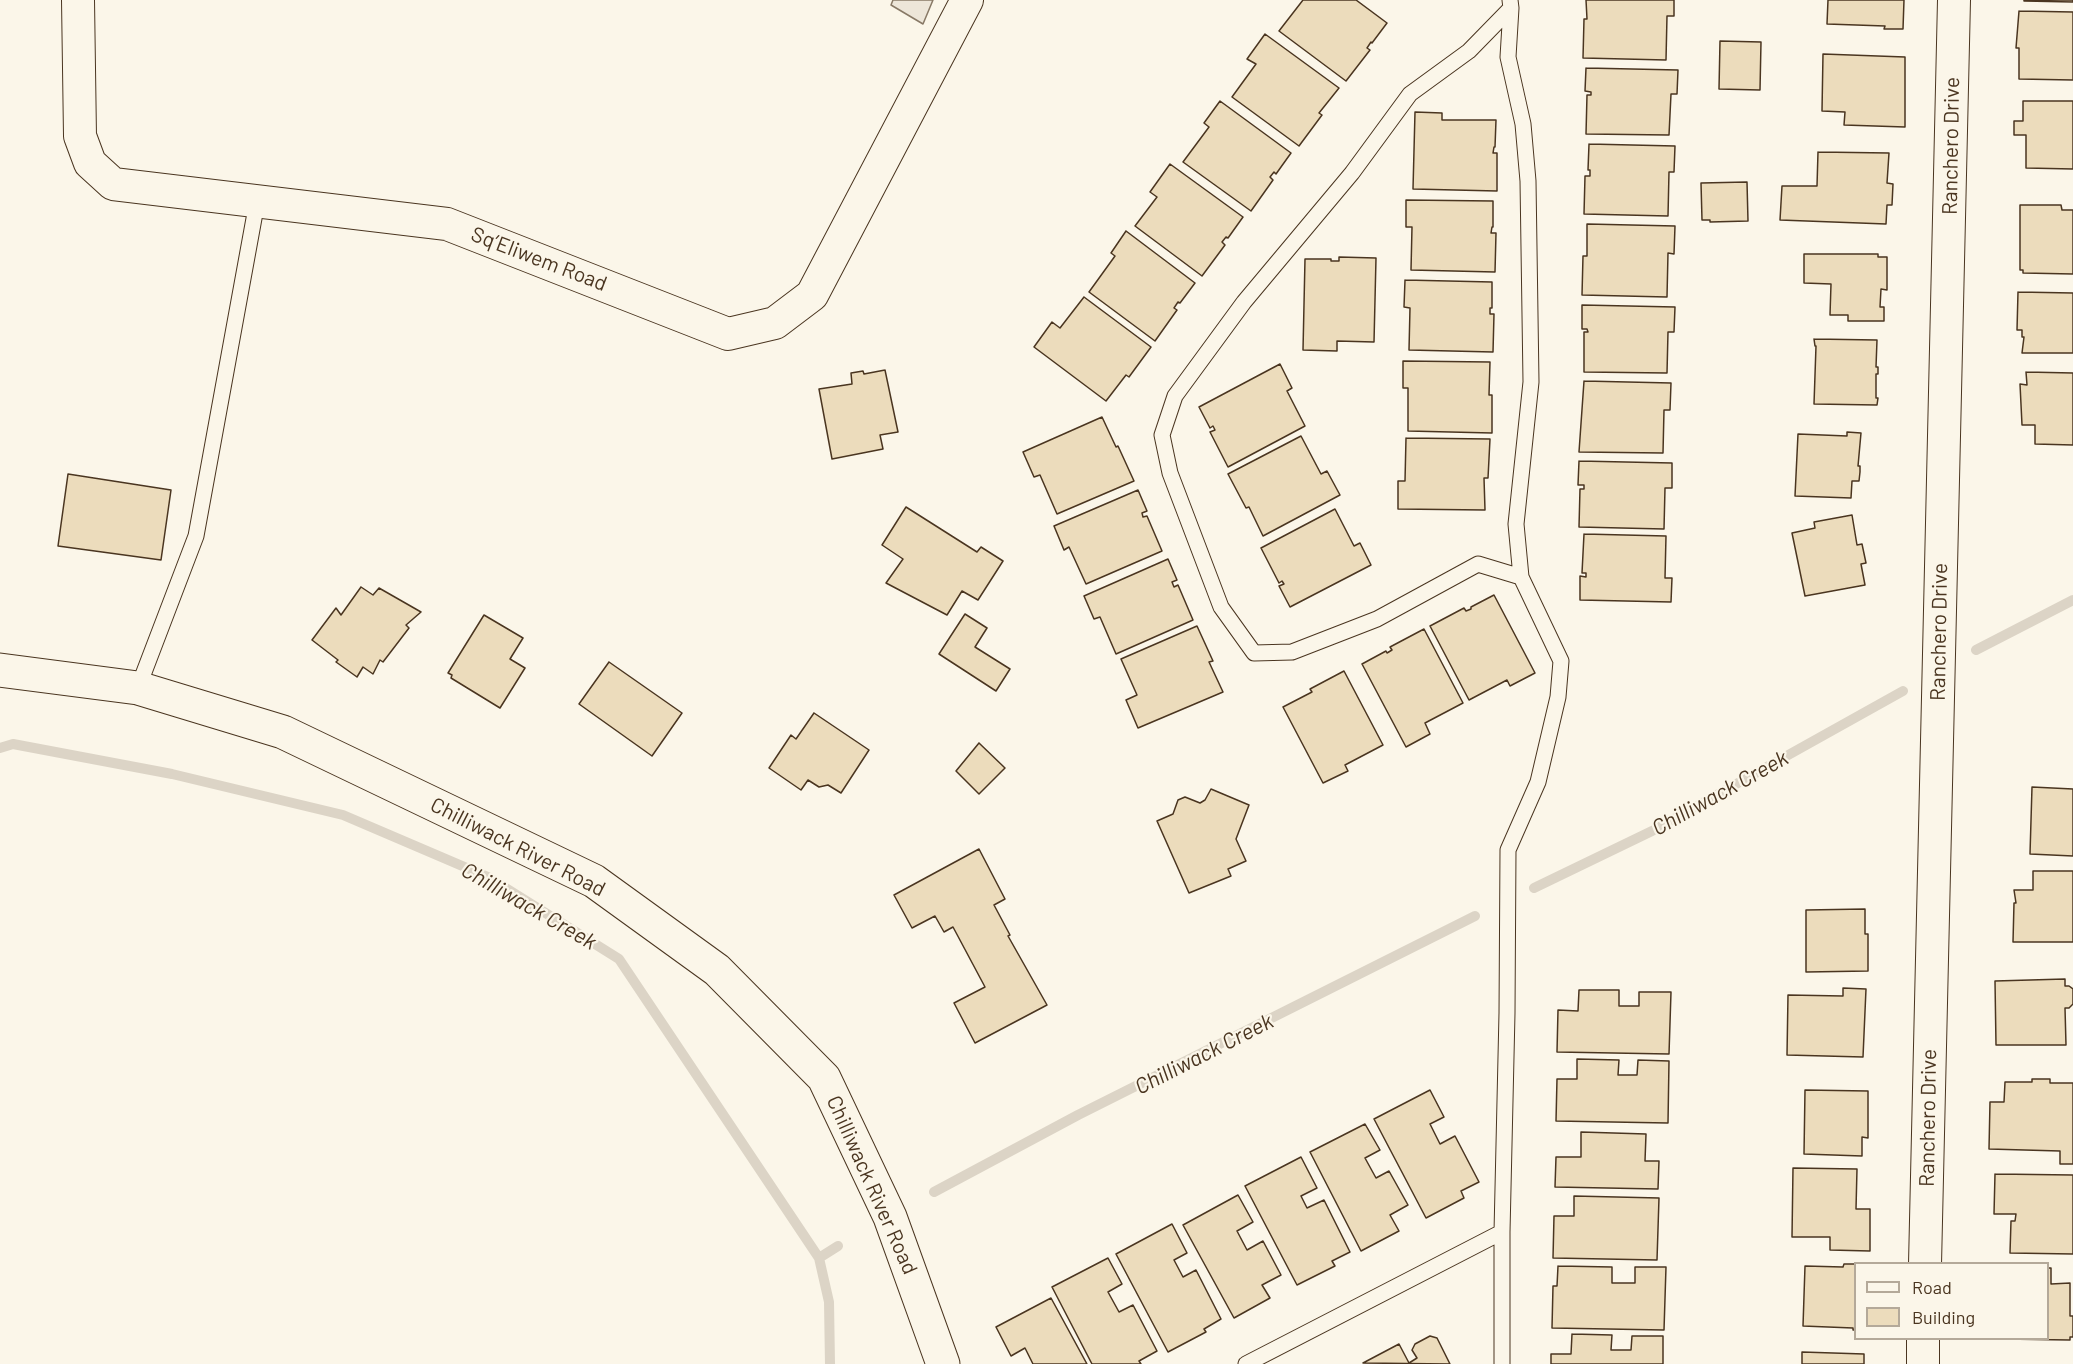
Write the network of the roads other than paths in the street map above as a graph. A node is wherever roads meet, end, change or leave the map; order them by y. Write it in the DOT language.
graph roads {
  1 [pos="78,0"];
  2 [pos="967,0"];
  3 [pos="1954,0"];
  4 [pos="1511,4"];
  5 [pos="257,202"];
  6 [pos="1521,577"];
  7 [pos="0,670"];
  8 [pos="138,688"];
  9 [pos="1502,1232"];
  10 [pos="1925,1262"];
  11 [pos="1923,1340"];
  12 [pos="944,1364"];
  13 [pos="1246,1364"];
  14 [pos="1502,1364"];
  15 [pos="1923,1364"];
  1 -- 5 [label="street, Sq’Eliwem Road"];
  2 -- 5 [label="street, Sq’Eliwem Road"];
  3 -- 10 [label="street, Ranchero Drive"];
  4 -- 6 [label="lane"];
  4 -- 6 [label="lane"];
  5 -- 8 [label="lane"];
  6 -- 9 [label="lane"];
  7 -- 8 [label="main road, Chilliwack River Road"];
  8 -- 12 [label="main road, Chilliwack River Road"];
  9 -- 13 [label="lane"];
  9 -- 14 [label="lane"];
  11 -- 15 [label="street"];
}
